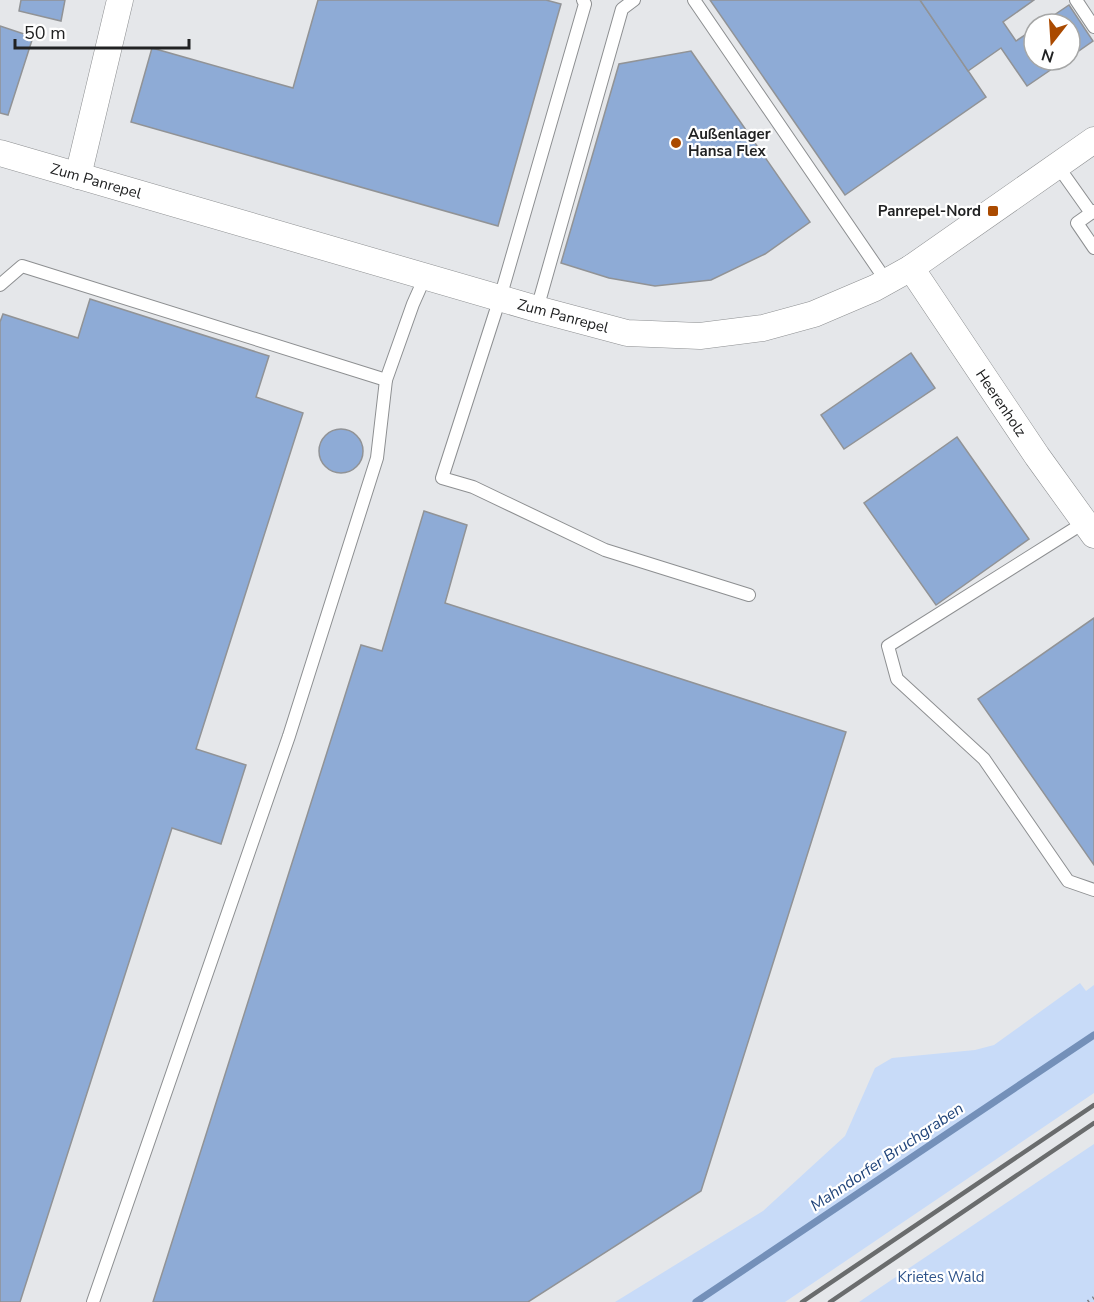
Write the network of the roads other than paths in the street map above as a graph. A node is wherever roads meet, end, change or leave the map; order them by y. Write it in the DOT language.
graph roads {
  1 [pos="120,0"];
  2 [pos="583,0"];
  3 [pos="634,0"];
  4 [pos="694,0"];
  5 [pos="1076,0"];
  6 [pos="1094,27"];
  7 [pos="1094,140"];
  8 [pos="0,153"];
  9 [pos="1058,165"];
  10 [pos="78,176"];
  11 [pos="1092,212"];
  12 [pos="1094,248"];
  13 [pos="911,268"];
  14 [pos="425,277"];
  15 [pos="887,282"];
  16 [pos="0,285"];
  17 [pos="500,298"];
  18 [pos="537,309"];
  19 [pos="386,380"];
  20 [pos="1089,529"];
  21 [pos="749,595"];
  22 [pos="1094,890"];
  23 [pos="93,1302"];
  1 -- 10 [label="street"];
  2 -- 17 [label="lane"];
  3 -- 18 [label="lane"];
  4 -- 15 [label="lane"];
  5 -- 6 [label="lane"];
  7 -- 9 [label="street, Zum Panrepel"];
  8 -- 10 [label="street, Zum Panrepel"];
  9 -- 11 [label="lane"];
  9 -- 13 [label="street, Zum Panrepel"];
  10 -- 14 [label="street, Zum Panrepel"];
  11 -- 12 [label="lane"];
  13 -- 15 [label="street, Zum Panrepel"];
  13 -- 20 [label="street, Heerenholz"];
  14 -- 17 [label="street, Zum Panrepel"];
  14 -- 19 [label="lane"];
  15 -- 18 [label="street, Zum Panrepel"];
  16 -- 19 [label="lane"];
  17 -- 18 [label="street, Zum Panrepel"];
  17 -- 21 [label="lane"];
  19 -- 23 [label="lane"];
  20 -- 22 [label="lane"];
}
